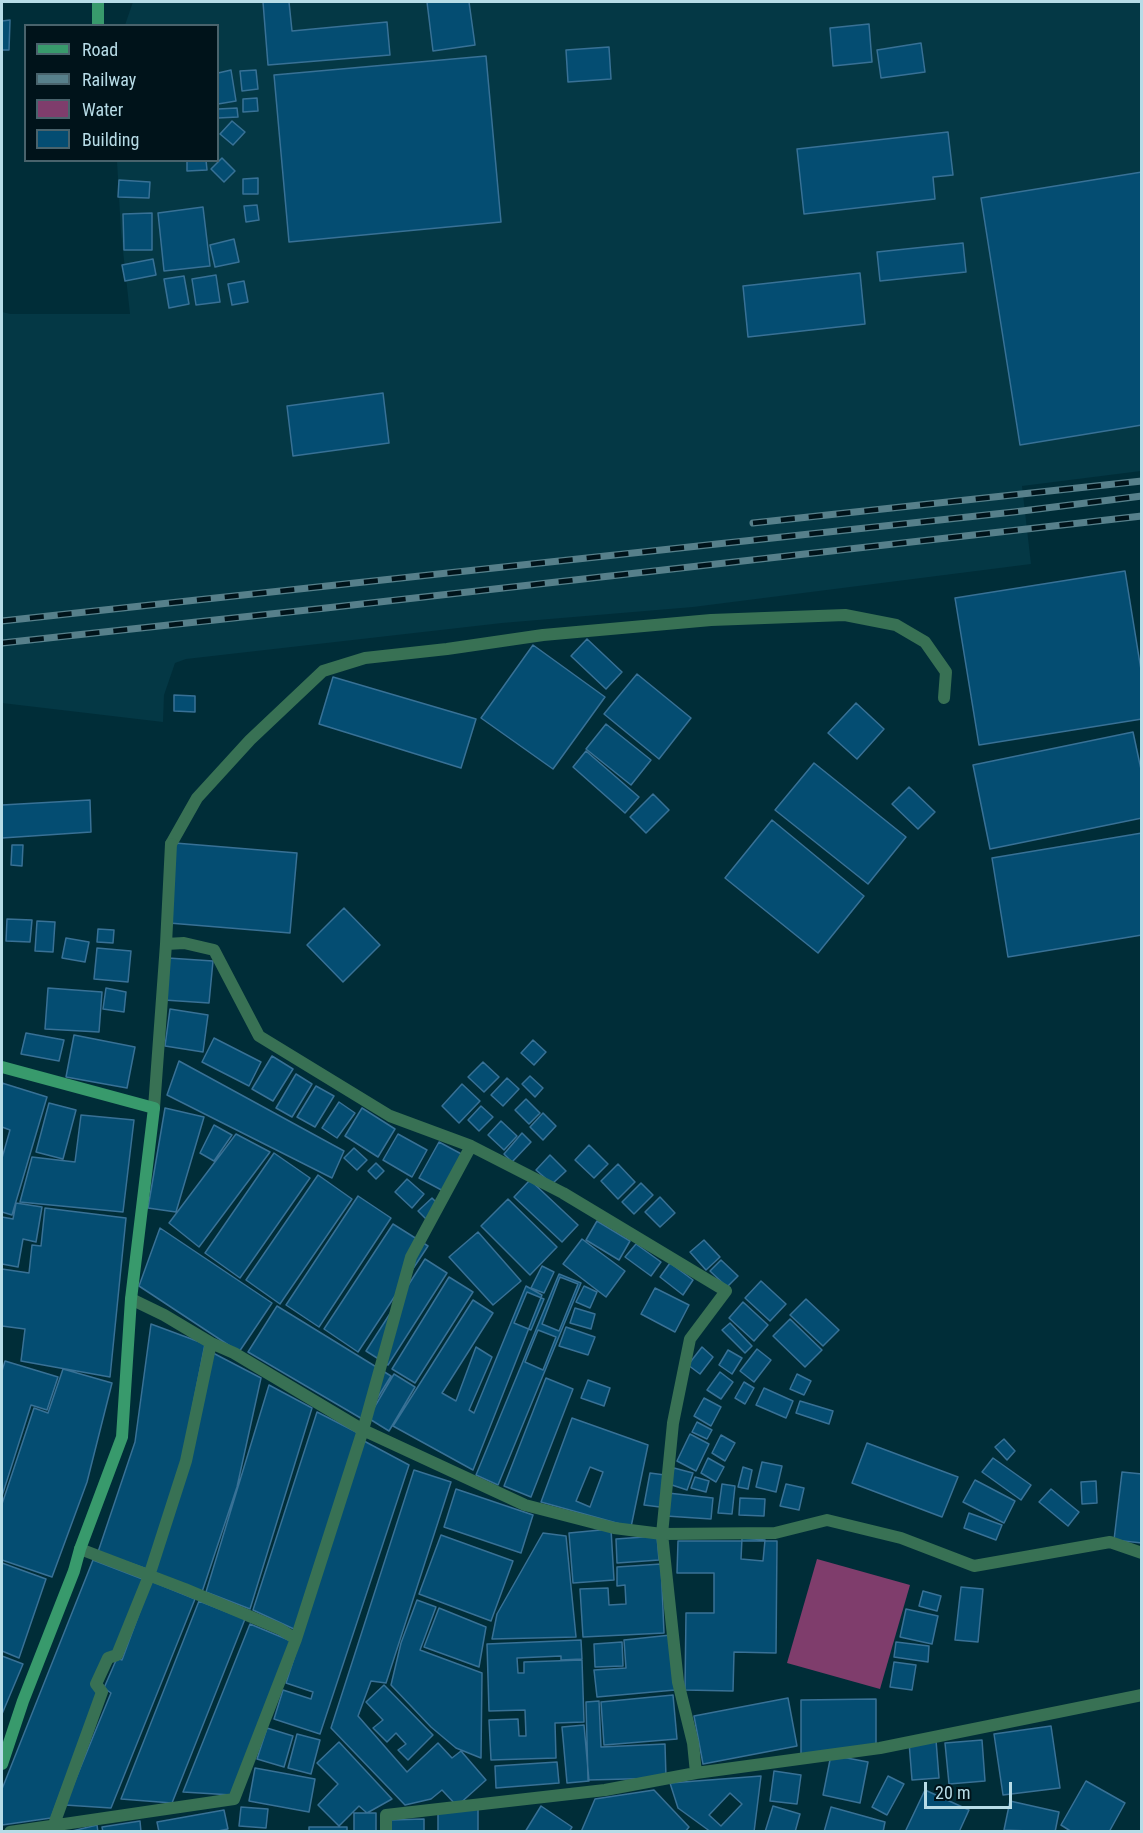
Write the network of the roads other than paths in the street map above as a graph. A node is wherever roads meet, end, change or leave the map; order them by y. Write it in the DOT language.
graph roads {
  1 [pos="98,2"];
  2 [pos="98,24"];
  3 [pos="944,698"];
  4 [pos="166,944"];
  5 [pos="2,1067"];
  6 [pos="154,1108"];
  7 [pos="471,1146"];
  8 [pos="131,1299"];
  9 [pos="211,1343"];
  10 [pos="363,1430"];
  11 [pos="662,1534"];
  12 [pos="80,1549"];
  13 [pos="1142,1553"];
  14 [pos="149,1576"];
  15 [pos="296,1639"];
  16 [pos="1142,1695"];
  17 [pos="2,1764"];
  18 [pos="696,1773"];
  19 [pos="53,1827"];
  20 [pos="10,1832"];
  21 [pos="386,1832"];
  1 -- 2 [label="street"];
  3 -- 4 [label="street"];
  4 -- 6 [label="street"];
  4 -- 7 [label="street"];
  5 -- 6 [label="street"];
  6 -- 8 [label="street"];
  7 -- 10 [label="street"];
  7 -- 11 [label="street"];
  8 -- 9 [label="street"];
  8 -- 12 [label="street"];
  9 -- 10 [label="street"];
  9 -- 14 [label="street"];
  10 -- 11 [label="street"];
  10 -- 15 [label="street"];
  11 -- 13 [label="street"];
  11 -- 18 [label="street"];
  12 -- 14 [label="street"];
  12 -- 17 [label="street"];
  14 -- 15 [label="street"];
  14 -- 19 [label="street"];
  15 -- 19 [label="street"];
  16 -- 18 [label="street"];
  18 -- 21 [label="street"];
  19 -- 20 [label="street"];
}
